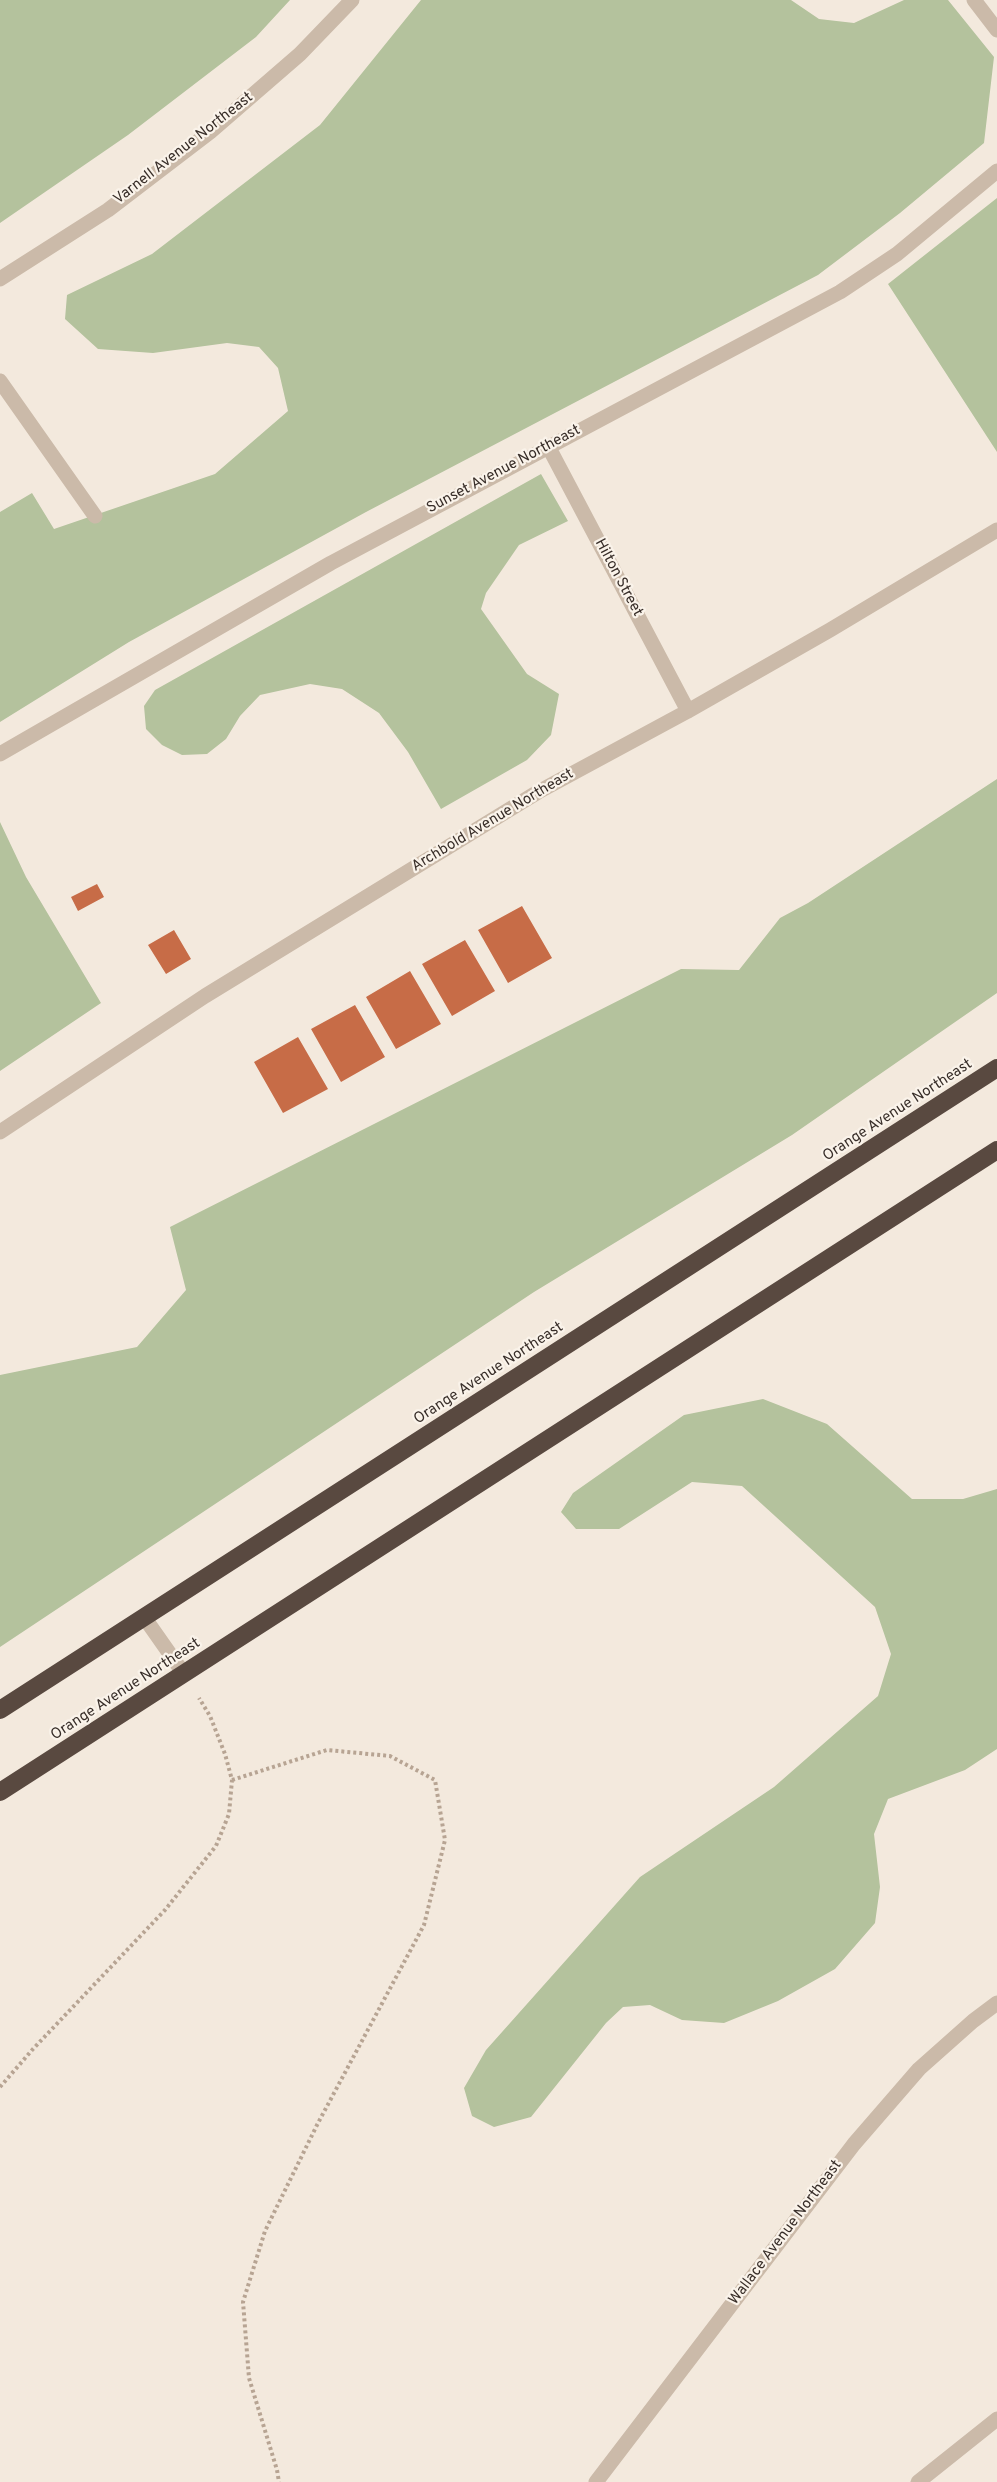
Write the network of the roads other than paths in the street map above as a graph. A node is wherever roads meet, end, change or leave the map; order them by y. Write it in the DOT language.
graph roads {
  1 [pos="352,0"];
  2 [pos="974,0"];
  3 [pos="997,30"];
  4 [pos="997,171"];
  5 [pos="0,279"];
  6 [pos="0,381"];
  7 [pos="548,446"];
  8 [pos="95,516"];
  9 [pos="997,530"];
  10 [pos="688,711"];
  11 [pos="0,754"];
  12 [pos="997,1068"];
  13 [pos="0,1132"];
  14 [pos="997,1150"];
  15 [pos="144,1617"];
  16 [pos="184,1674"];
  17 [pos="0,1710"];
  18 [pos="0,1792"];
  19 [pos="997,2003"];
  20 [pos="997,2420"];
  21 [pos="596,2482"];
  22 [pos="918,2482"];
  1 -- 5 [label="street, Varnell Avenue Northeast"];
  2 -- 3 [label="street"];
  4 -- 7 [label="street, Sunset Avenue Northeast"];
  6 -- 8 [label="street"];
  7 -- 10 [label="street, Hilton Street"];
  7 -- 11 [label="street, Sunset Avenue Northeast"];
  9 -- 10 [label="street, Archbold Avenue Northeast"];
  10 -- 13 [label="street, Archbold Avenue Northeast"];
  12 -- 15 [label="highway, Orange Avenue Northeast"];
  14 -- 16 [label="highway, Orange Avenue Northeast"];
  15 -- 16 [label="street"];
  15 -- 17 [label="highway, Orange Avenue Northeast"];
  16 -- 18 [label="highway, Orange Avenue Northeast"];
  19 -- 21 [label="street, Wallace Avenue Northeast"];
  20 -- 22 [label="street"];
}
